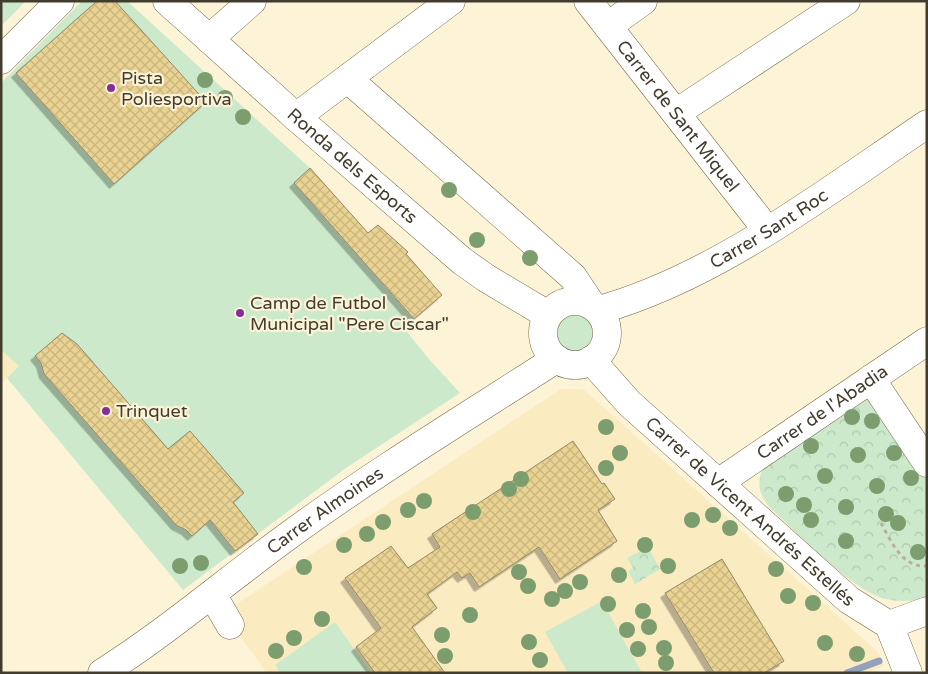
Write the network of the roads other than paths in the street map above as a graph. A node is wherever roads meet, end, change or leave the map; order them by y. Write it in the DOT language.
graph roads {
  1 [pos="60,1"];
  2 [pos="167,1"];
  3 [pos="252,1"];
  4 [pos="451,1"];
  5 [pos="588,1"];
  6 [pos="643,1"];
  7 [pos="846,1"];
  8 [pos="608,26"];
  9 [pos="209,38"];
  10 [pos="1,60"];
  11 [pos="348,79"];
  12 [pos="676,113"];
  13 [pos="296,117"];
  14 [pos="927,124"];
  15 [pos="767,230"];
  16 [pos="595,307"];
  17 [pos="548,315"];
  18 [pos="927,341"];
  19 [pos="556,359"];
  20 [pos="591,360"];
  21 [pos="871,379"];
  22 [pos="927,462"];
  23 [pos="718,483"];
  24 [pos="212,594"];
  25 [pos="927,611"];
  26 [pos="230,625"];
  27 [pos="889,625"];
  28 [pos="102,673"];
  29 [pos="908,673"];
  1 -- 10 [label="street"];
  2 -- 9 [label="street, Ronda dels Esports"];
  3 -- 9 [label="street"];
  4 -- 11 [label="street"];
  5 -- 8 [label="street, Carrer de Sant Miquel"];
  6 -- 8 [label="street"];
  7 -- 12 [label="street"];
  8 -- 12 [label="street, Carrer de Sant Miquel"];
  9 -- 13 [label="street, Ronda dels Esports"];
  11 -- 13 [label="street"];
  11 -- 16 [label="street"];
  12 -- 15 [label="street, Carrer de Sant Miquel"];
  13 -- 17 [label="street, Ronda dels Esports"];
  14 -- 15 [label="street, Carrer Sant Roc"];
  15 -- 16 [label="street, Carrer Sant Roc"];
  16 -- 17 [label="street"];
  16 -- 20 [label="street"];
  17 -- 19 [label="street"];
  18 -- 21 [label="street, Carrer de l'Abadia"];
  19 -- 20 [label="street"];
  19 -- 24 [label="street, Carrer Almoines"];
  20 -- 23 [label="street, Carrer de Vicent Andrés Estellés"];
  21 -- 22 [label="street"];
  21 -- 23 [label="street, Carrer de l'Abadia"];
  23 -- 27 [label="street, Carrer de Vicent Andrés Estellés"];
  24 -- 26 [label="street"];
  24 -- 28 [label="street, Carrer Almoines"];
  25 -- 27 [label="street"];
  27 -- 29 [label="street"];
}
